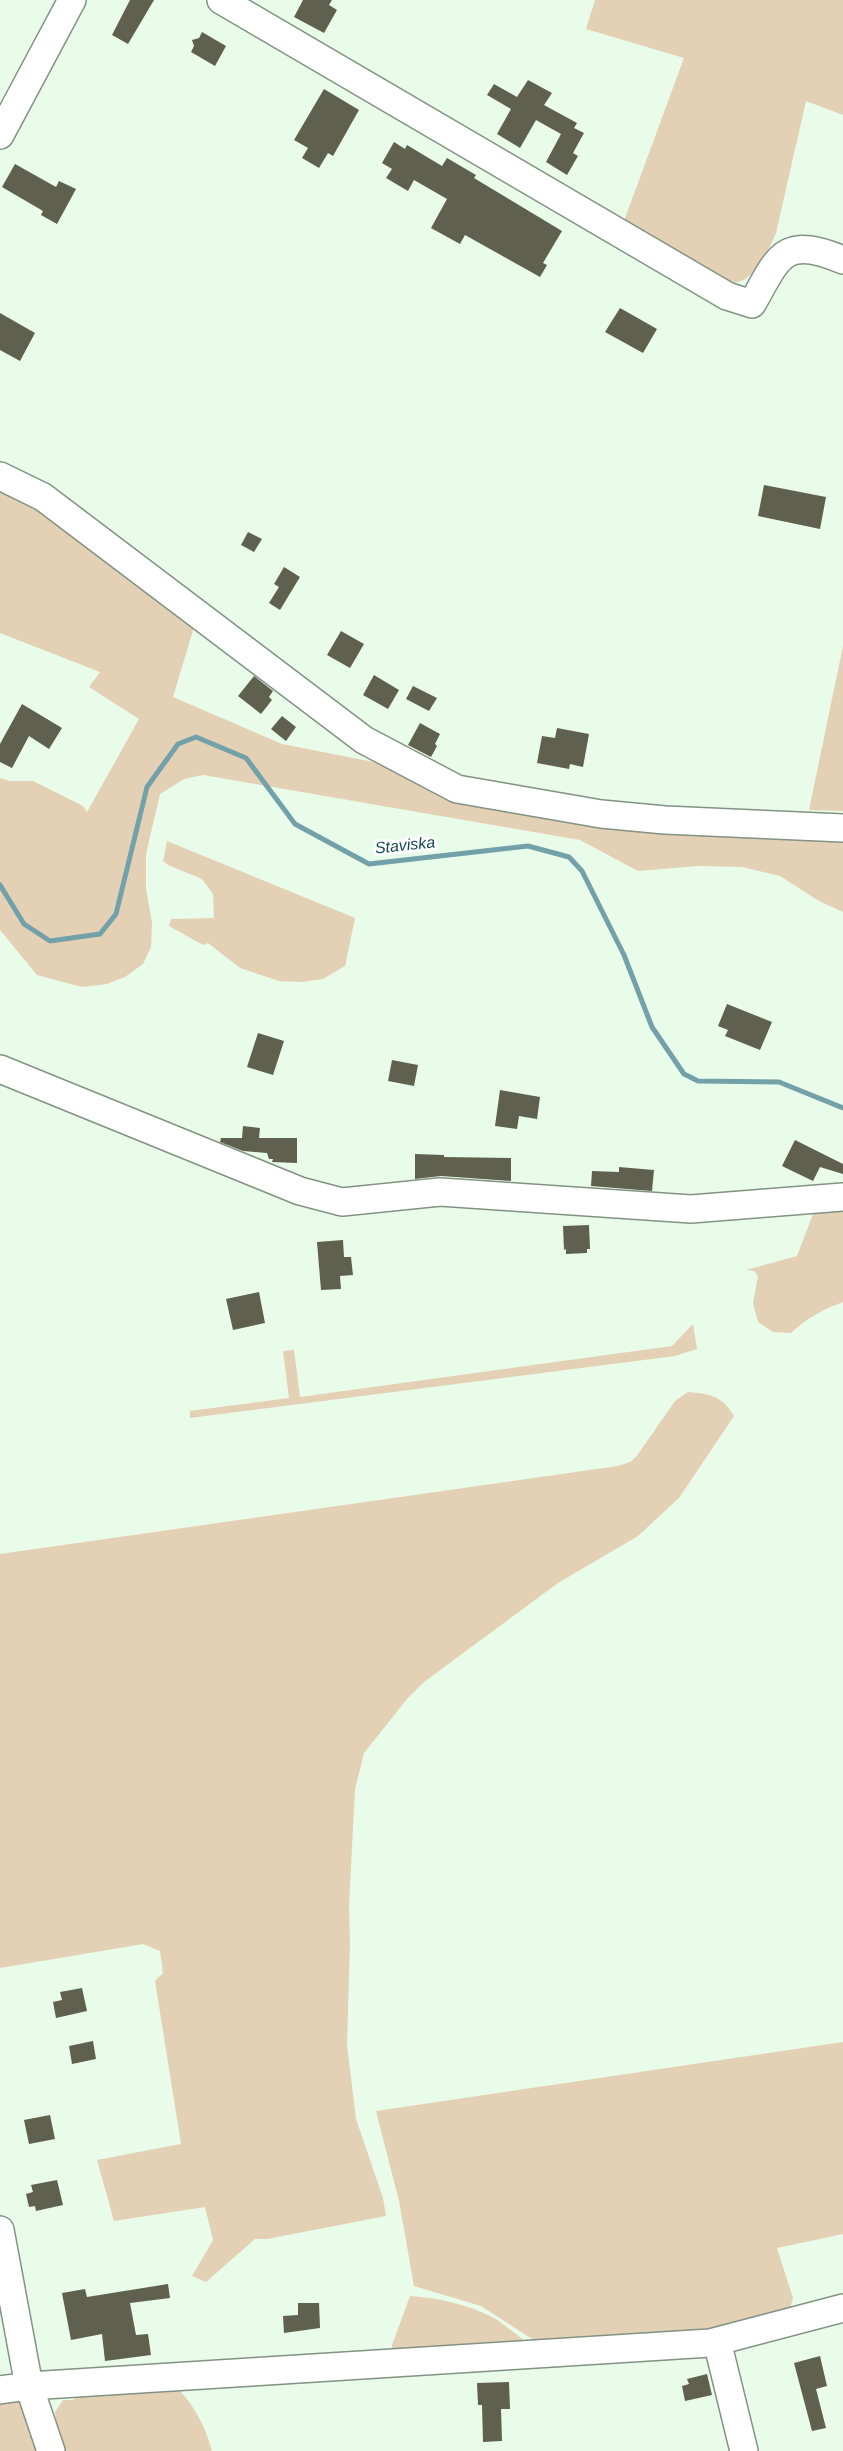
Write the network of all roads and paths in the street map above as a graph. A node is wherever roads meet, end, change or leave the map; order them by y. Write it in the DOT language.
graph roads {
  1 [pos="72,0"];
  2 [pos="221,0"];
  3 [pos="0,135"];
  4 [pos="843,260"];
  5 [pos="0,476"];
  6 [pos="843,828"];
  7 [pos="0,1069"];
  8 [pos="843,1197"];
  9 [pos="0,2230"];
  10 [pos="843,2308"];
  11 [pos="717,2342"];
  12 [pos="30,2386"];
  13 [pos="0,2390"];
  14 [pos="51,2451"];
  15 [pos="744,2451"];
  1 -- 3 [label="street"];
  2 -- 4 [label="street"];
  5 -- 6 [label="street"];
  7 -- 8 [label="street"];
  9 -- 12 [label="street"];
  10 -- 11 [label="street"];
  11 -- 12 [label="street"];
  11 -- 15 [label="street"];
  12 -- 13 [label="street"];
  12 -- 14 [label="street"];
}
